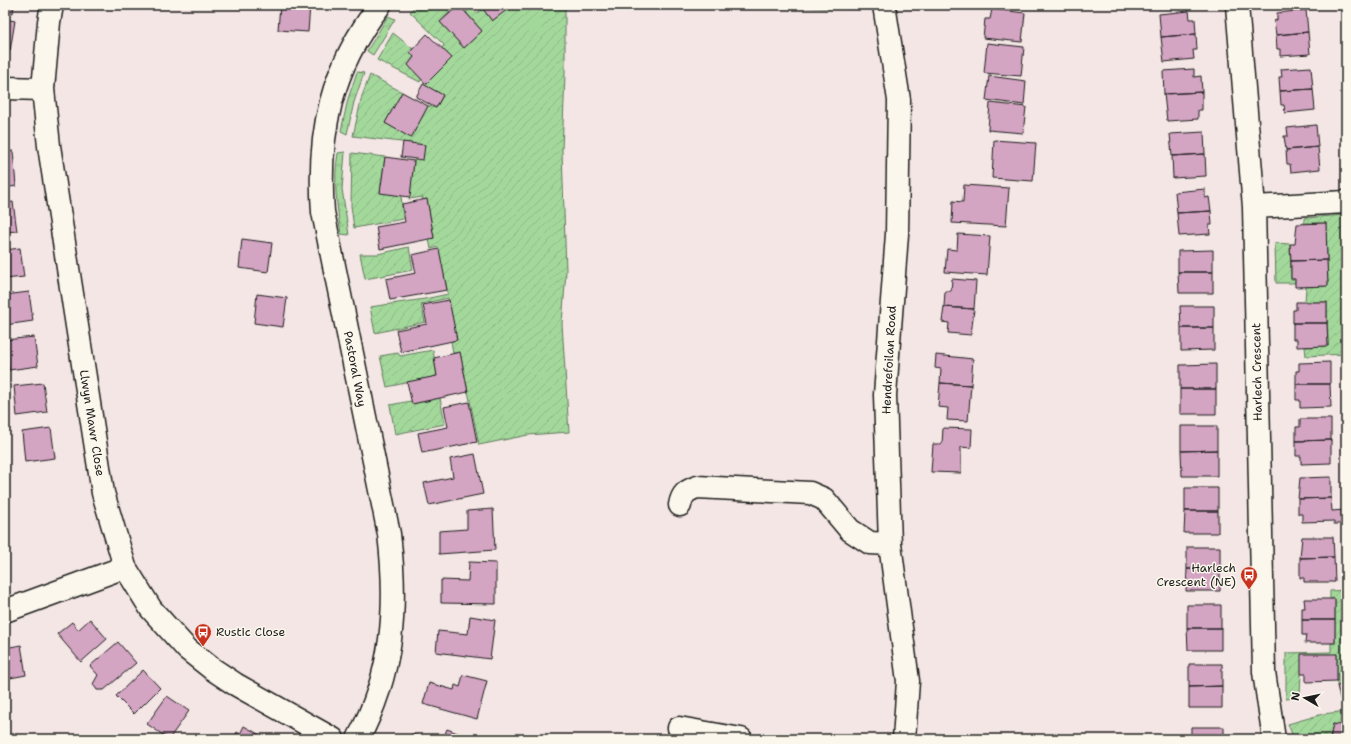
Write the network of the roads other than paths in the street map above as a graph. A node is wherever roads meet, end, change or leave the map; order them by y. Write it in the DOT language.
graph roads {
  1 [pos="52,5"];
  2 [pos="380,5"];
  3 [pos="884,5"];
  4 [pos="1237,5"];
  5 [pos="5,88"];
  6 [pos="43,89"];
  7 [pos="1346,202"];
  8 [pos="1254,208"];
  9 [pos="680,505"];
  10 [pos="890,544"];
  11 [pos="125,567"];
  12 [pos="5,611"];
  13 [pos="679,728"];
  14 [pos="333,739"];
  15 [pos="358,739"];
  16 [pos="741,739"];
  17 [pos="904,739"];
  18 [pos="1274,739"];
  1 -- 6 [label="street, Llwyn Mawr Close"];
  2 -- 15 [label="street, Pastoral Way"];
  3 -- 10 [label="street, Hendrefoilan Road"];
  4 -- 8 [label="street, Harlech Crescent"];
  5 -- 6 [label="street"];
  6 -- 11 [label="street, Llwyn Mawr Close"];
  7 -- 8 [label="street"];
  8 -- 18 [label="street, Harlech Crescent"];
  9 -- 10 [label="street"];
  10 -- 17 [label="street, Hendrefoilan Road"];
  11 -- 12 [label="street"];
  11 -- 14 [label="street, Llwyn Mawr Close"];
  13 -- 16 [label="street"];
}
